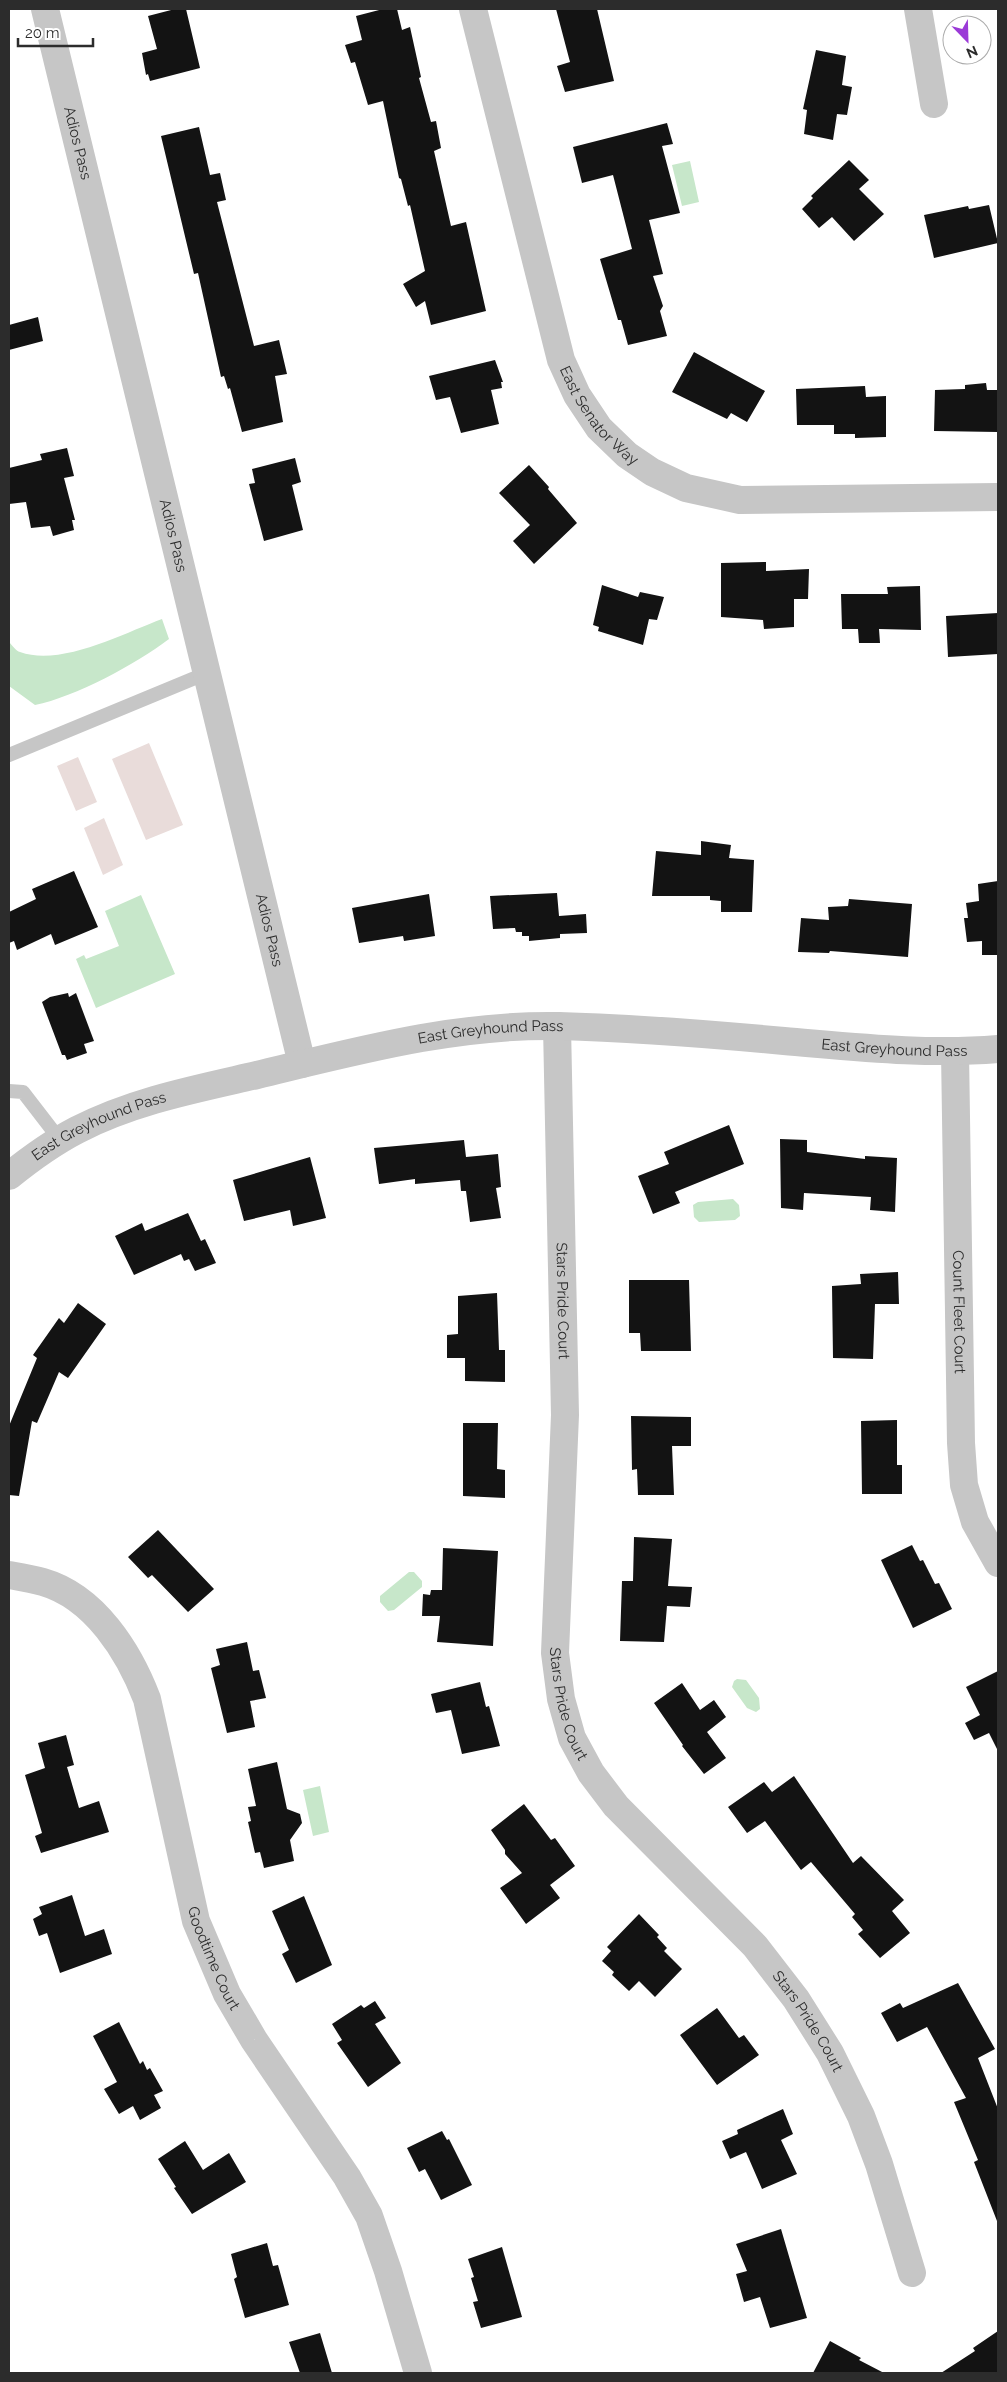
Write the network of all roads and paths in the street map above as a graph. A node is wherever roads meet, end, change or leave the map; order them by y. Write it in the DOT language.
graph roads {
  1 [pos="45,9"];
  2 [pos="474,9"];
  3 [pos="918,9"];
  4 [pos="934,104"];
  5 [pos="998,497"];
  6 [pos="207,673"];
  7 [pos="9,756"];
  8 [pos="557,1026"];
  9 [pos="998,1049"];
  10 [pos="955,1052"];
  11 [pos="302,1064"];
  12 [pos="9,1091"];
  13 [pos="60,1140"];
  14 [pos="9,1176"];
  15 [pos="998,1563"];
  16 [pos="9,1575"];
  17 [pos="912,2273"];
  18 [pos="418,2373"];
  1 -- 6 [label="street, Adios Pass"];
  2 -- 5 [label="street, East Senator Way"];
  3 -- 4 [label="street"];
  6 -- 7 [label="lane"];
  6 -- 11 [label="street, Adios Pass"];
  8 -- 10 [label="street, East Greyhound Pass"];
  8 -- 11 [label="street, East Greyhound Pass"];
  8 -- 17 [label="street, Stars Pride Court"];
  9 -- 10 [label="street, East Greyhound Pass"];
  10 -- 15 [label="street, Count Fleet Court"];
  11 -- 13 [label="street, East Greyhound Pass"];
  12 -- 13 [label="lane"];
  13 -- 14 [label="street, East Greyhound Pass"];
  16 -- 18 [label="street, Goodtime Court"];
}
